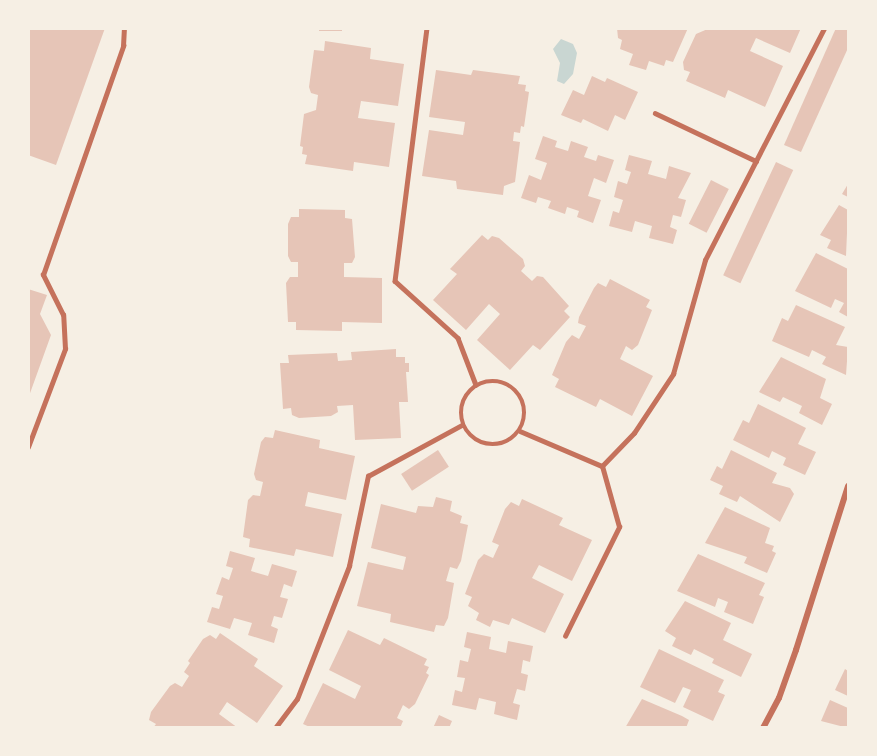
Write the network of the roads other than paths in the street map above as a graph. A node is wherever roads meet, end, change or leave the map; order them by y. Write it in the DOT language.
graph roads {
  1 [pos="124,28"];
  2 [pos="426,28"];
  3 [pos="824,28"];
  4 [pos="655,113"];
  5 [pos="756,161"];
  6 [pos="476,385"];
  7 [pos="462,424"];
  8 [pos="520,431"];
  9 [pos="28,447"];
  10 [pos="602,466"];
  11 [pos="849,486"];
  12 [pos="565,636"];
  13 [pos="275,728"];
  14 [pos="763,728"];
  1 -- 9 [label="lane"];
  2 -- 6 [label="lane"];
  3 -- 5 [label="lane"];
  4 -- 5 [label="lane"];
  5 -- 10 [label="lane"];
  6 -- 7 [label="lane"];
  6 -- 8 [label="lane"];
  7 -- 8 [label="lane"];
  7 -- 13 [label="lane"];
  8 -- 10 [label="lane"];
  10 -- 12 [label="lane"];
  11 -- 14 [label="street"];
}
